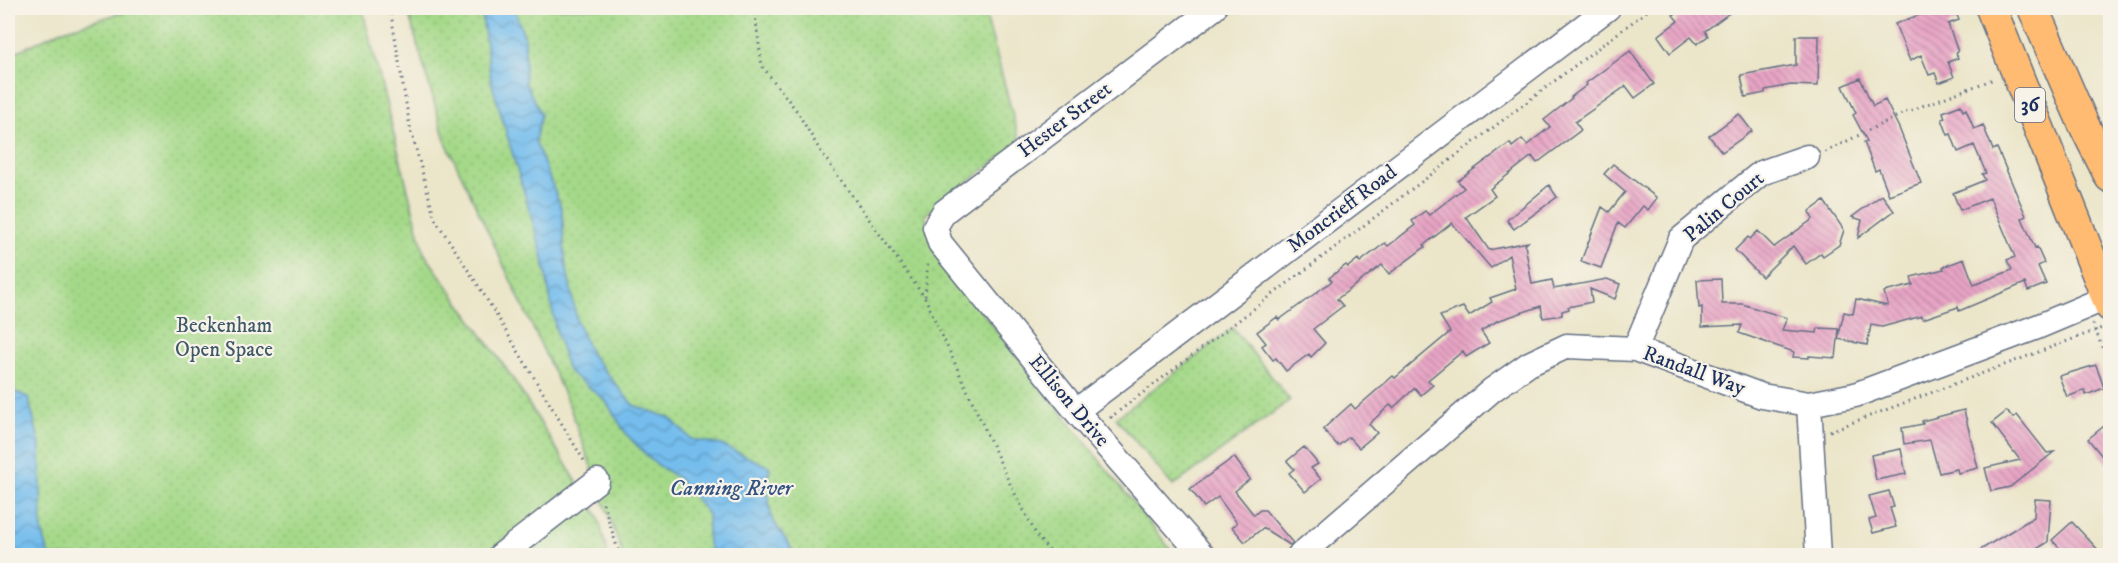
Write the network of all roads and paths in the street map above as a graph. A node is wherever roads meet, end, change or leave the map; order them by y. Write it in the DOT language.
graph roads {
  1 [pos="390,8"];
  2 [pos="752,8"];
  3 [pos="1214,8"];
  4 [pos="1608,8"];
  5 [pos="1650,8"];
  6 [pos="1975,8"];
  7 [pos="1991,8"];
  8 [pos="2033,8"];
  9 [pos="2003,37"];
  10 [pos="1994,79"];
  11 [pos="1807,157"];
  12 [pos="2110,177"];
  13 [pos="940,243"];
  14 [pos="925,298"];
  15 [pos="2110,303"];
  16 [pos="1635,349"];
  17 [pos="1809,404"];
  18 [pos="1076,411"];
  19 [pos="1118,426"];
  20 [pos="1810,433"];
  21 [pos="597,481"];
  22 [pos="500,555"];
  23 [pos="620,555"];
  24 [pos="1054,555"];
  25 [pos="1203,555"];
  26 [pos="1299,555"];
  27 [pos="1818,555"];
  1 -- 21 [label="path"];
  2 -- 14 [label="path"];
  3 -- 13 [label="street, Hester Street"];
  4 -- 18 [label="street, Moncrieff Road"];
  5 -- 19 [label="path"];
  6 -- 9 [label="street"];
  7 -- 9 [label="main road, 36"];
  8 -- 12 [label="main road, 36"];
  9 -- 15 [label="main road, 36"];
  10 -- 11 [label="path"];
  11 -- 16 [label="street, Palin Court"];
  13 -- 14 [label="path"];
  13 -- 18 [label="street, Ellison Drive"];
  14 -- 24 [label="path"];
  15 -- 17 [label="street, Randall Way"];
  15 -- 20 [label="path"];
  16 -- 17 [label="street, Randall Way"];
  16 -- 26 [label="street, Randall Way"];
  17 -- 20 [label="street"];
  18 -- 25 [label="street, Ellison Drive"];
  20 -- 27 [label="street"];
  21 -- 22 [label="street"];
  21 -- 23 [label="path"];
}
